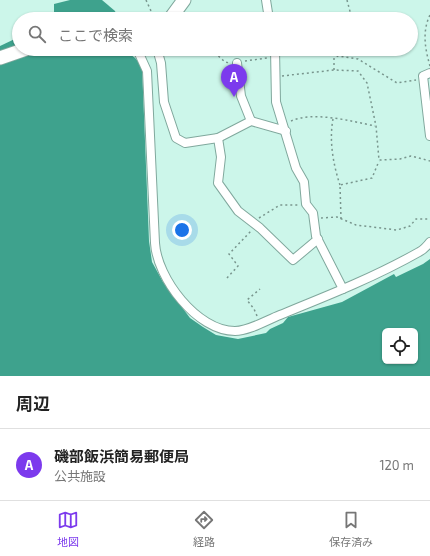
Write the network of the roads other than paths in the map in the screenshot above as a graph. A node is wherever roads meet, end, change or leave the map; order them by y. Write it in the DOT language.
graph roads {
  1 [pos="184,0"];
  2 [pos="266,0"];
  3 [pos="175,12"];
  4 [pos="268,12"];
  5 [pos="12,54"];
  6 [pos="140,56"];
  7 [pos="159,56"];
  8 [pos="275,56"];
  9 [pos="0,58"];
  10 [pos="238,63"];
  11 [pos="426,74"];
  12 [pos="251,121"];
  13 [pos="285,128"];
  14 [pos="430,136"];
  15 [pos="218,138"];
  16 [pos="318,239"];
  17 [pos="430,242"];
  18 [pos="343,289"];
  1 -- 3 [label="main road"];
  2 -- 4 [label="street"];
  5 -- 9 [label="main road"];
  6 -- 18 [label="street"];
  7 -- 15 [label="street"];
  8 -- 13 [label="street"];
  10 -- 12 [label="street"];
  11 -- 14 [label="street"];
  12 -- 13 [label="street"];
  12 -- 15 [label="street"];
  13 -- 16 [label="street"];
  15 -- 16 [label="street"];
  16 -- 18 [label="street"];
  17 -- 18 [label="street"];
}
